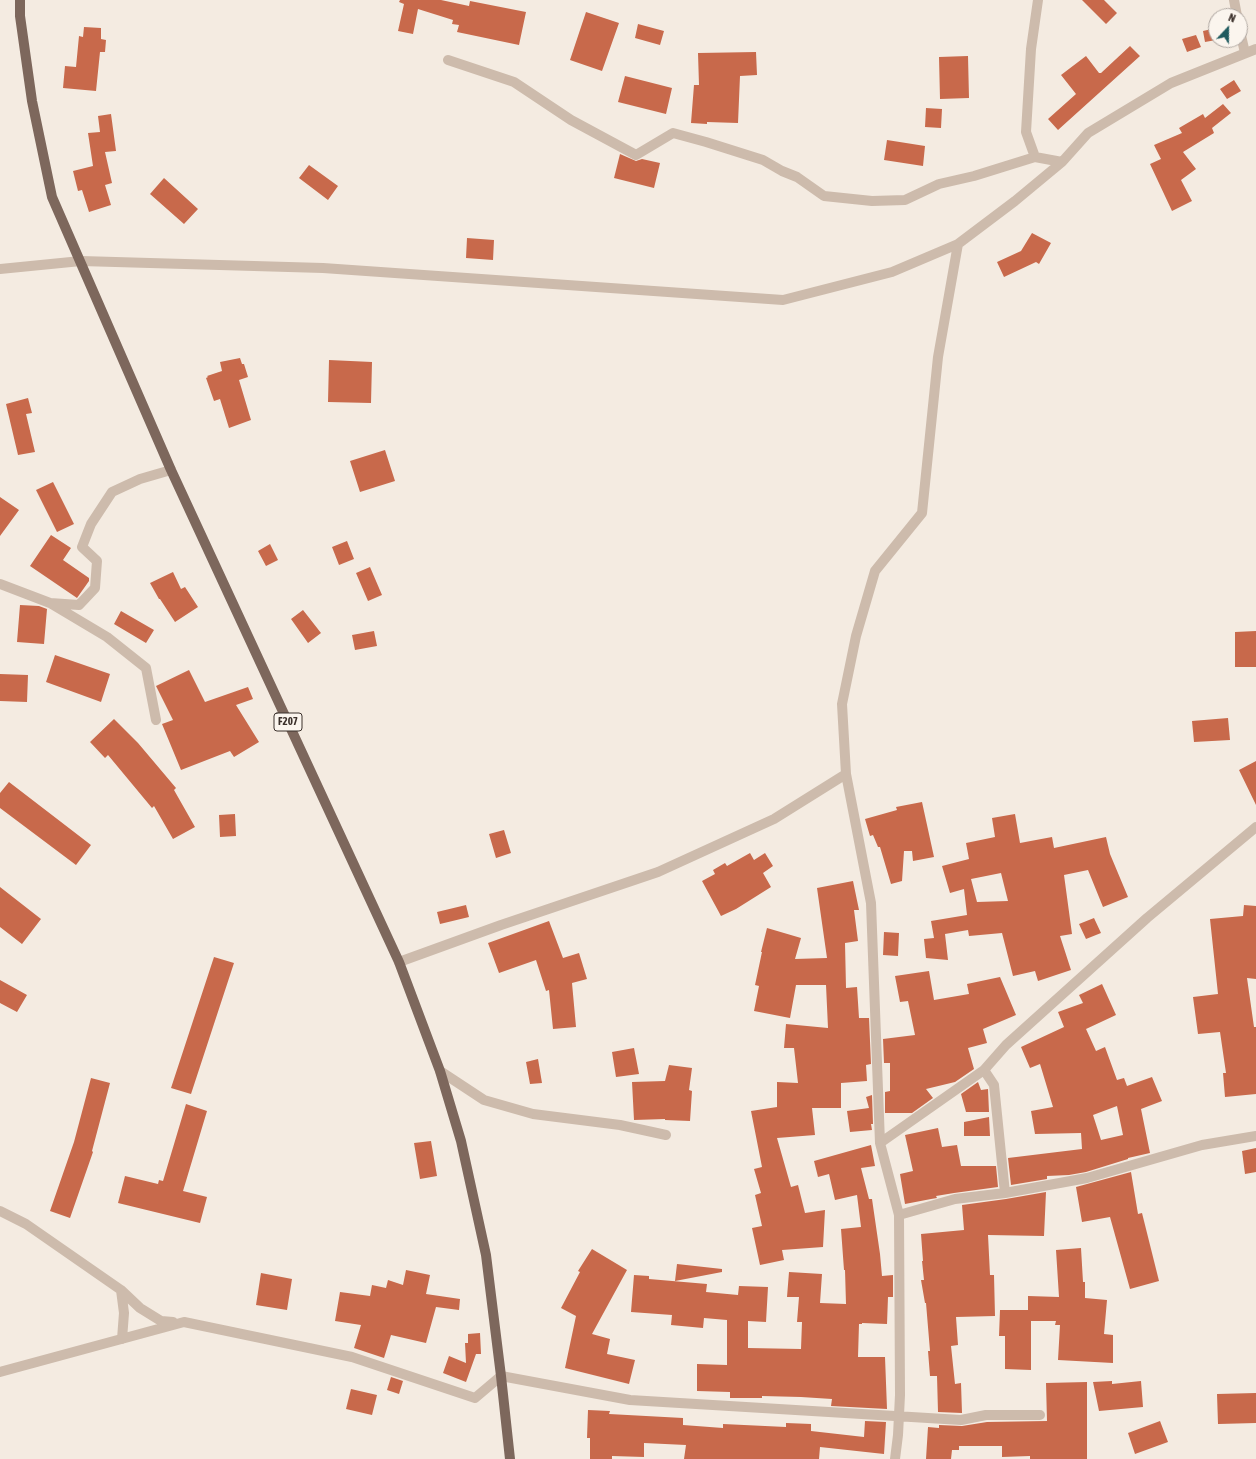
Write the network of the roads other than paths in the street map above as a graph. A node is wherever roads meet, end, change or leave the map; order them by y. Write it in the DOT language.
graph roads {
  1 [pos="20,0"];
  2 [pos="1038,0"];
  3 [pos="1244,48"];
  4 [pos="1256,49"];
  5 [pos="1245,53"];
  6 [pos="448,60"];
  7 [pos="1035,157"];
  8 [pos="1062,162"];
  9 [pos="958,244"];
  10 [pos="81,261"];
  11 [pos="0,269"];
  12 [pos="171,470"];
  13 [pos="0,584"];
  14 [pos="50,603"];
  15 [pos="156,720"];
  16 [pos="846,774"];
  17 [pos="1256,828"];
  18 [pos="399,962"];
  19 [pos="984,1070"];
  20 [pos="440,1071"];
  21 [pos="666,1135"];
  22 [pos="1256,1136"];
  23 [pos="880,1143"];
  24 [pos="1005,1193"];
  25 [pos="0,1211"];
  26 [pos="899,1215"];
  27 [pos="121,1290"];
  28 [pos="184,1322"];
  29 [pos="122,1339"];
  30 [pos="0,1372"];
  31 [pos="501,1376"];
  32 [pos="1040,1415"];
  33 [pos="899,1417"];
  34 [pos="510,1459"];
  35 [pos="895,1459"];
  1 -- 10 [label="main road, F207"];
  2 -- 7 [label="street"];
  3 -- 5 [label="street"];
  4 -- 5 [label="street"];
  5 -- 8 [label="street"];
  6 -- 7 [label="street"];
  7 -- 8 [label="street"];
  8 -- 9 [label="street"];
  9 -- 10 [label="street"];
  9 -- 16 [label="street"];
  10 -- 11 [label="street"];
  10 -- 12 [label="main road, F207"];
  12 -- 14 [label="street"];
  12 -- 18 [label="main road, F207"];
  13 -- 14 [label="street"];
  14 -- 15 [label="street"];
  16 -- 18 [label="street"];
  16 -- 23 [label="street"];
  17 -- 19 [label="street"];
  18 -- 20 [label="main road, F207"];
  19 -- 23 [label="street"];
  19 -- 24 [label="street"];
  20 -- 21 [label="street"];
  20 -- 31 [label="main road, F207"];
  22 -- 24 [label="street"];
  23 -- 26 [label="street"];
  24 -- 26 [label="street"];
  25 -- 27 [label="street"];
  26 -- 33 [label="street"];
  27 -- 28 [label="street"];
  27 -- 29 [label="street"];
  28 -- 29 [label="street"];
  28 -- 31 [label="street"];
  29 -- 30 [label="street"];
  31 -- 33 [label="street"];
  31 -- 34 [label="main road, F207"];
  32 -- 33 [label="street"];
  33 -- 35 [label="street"];
}
